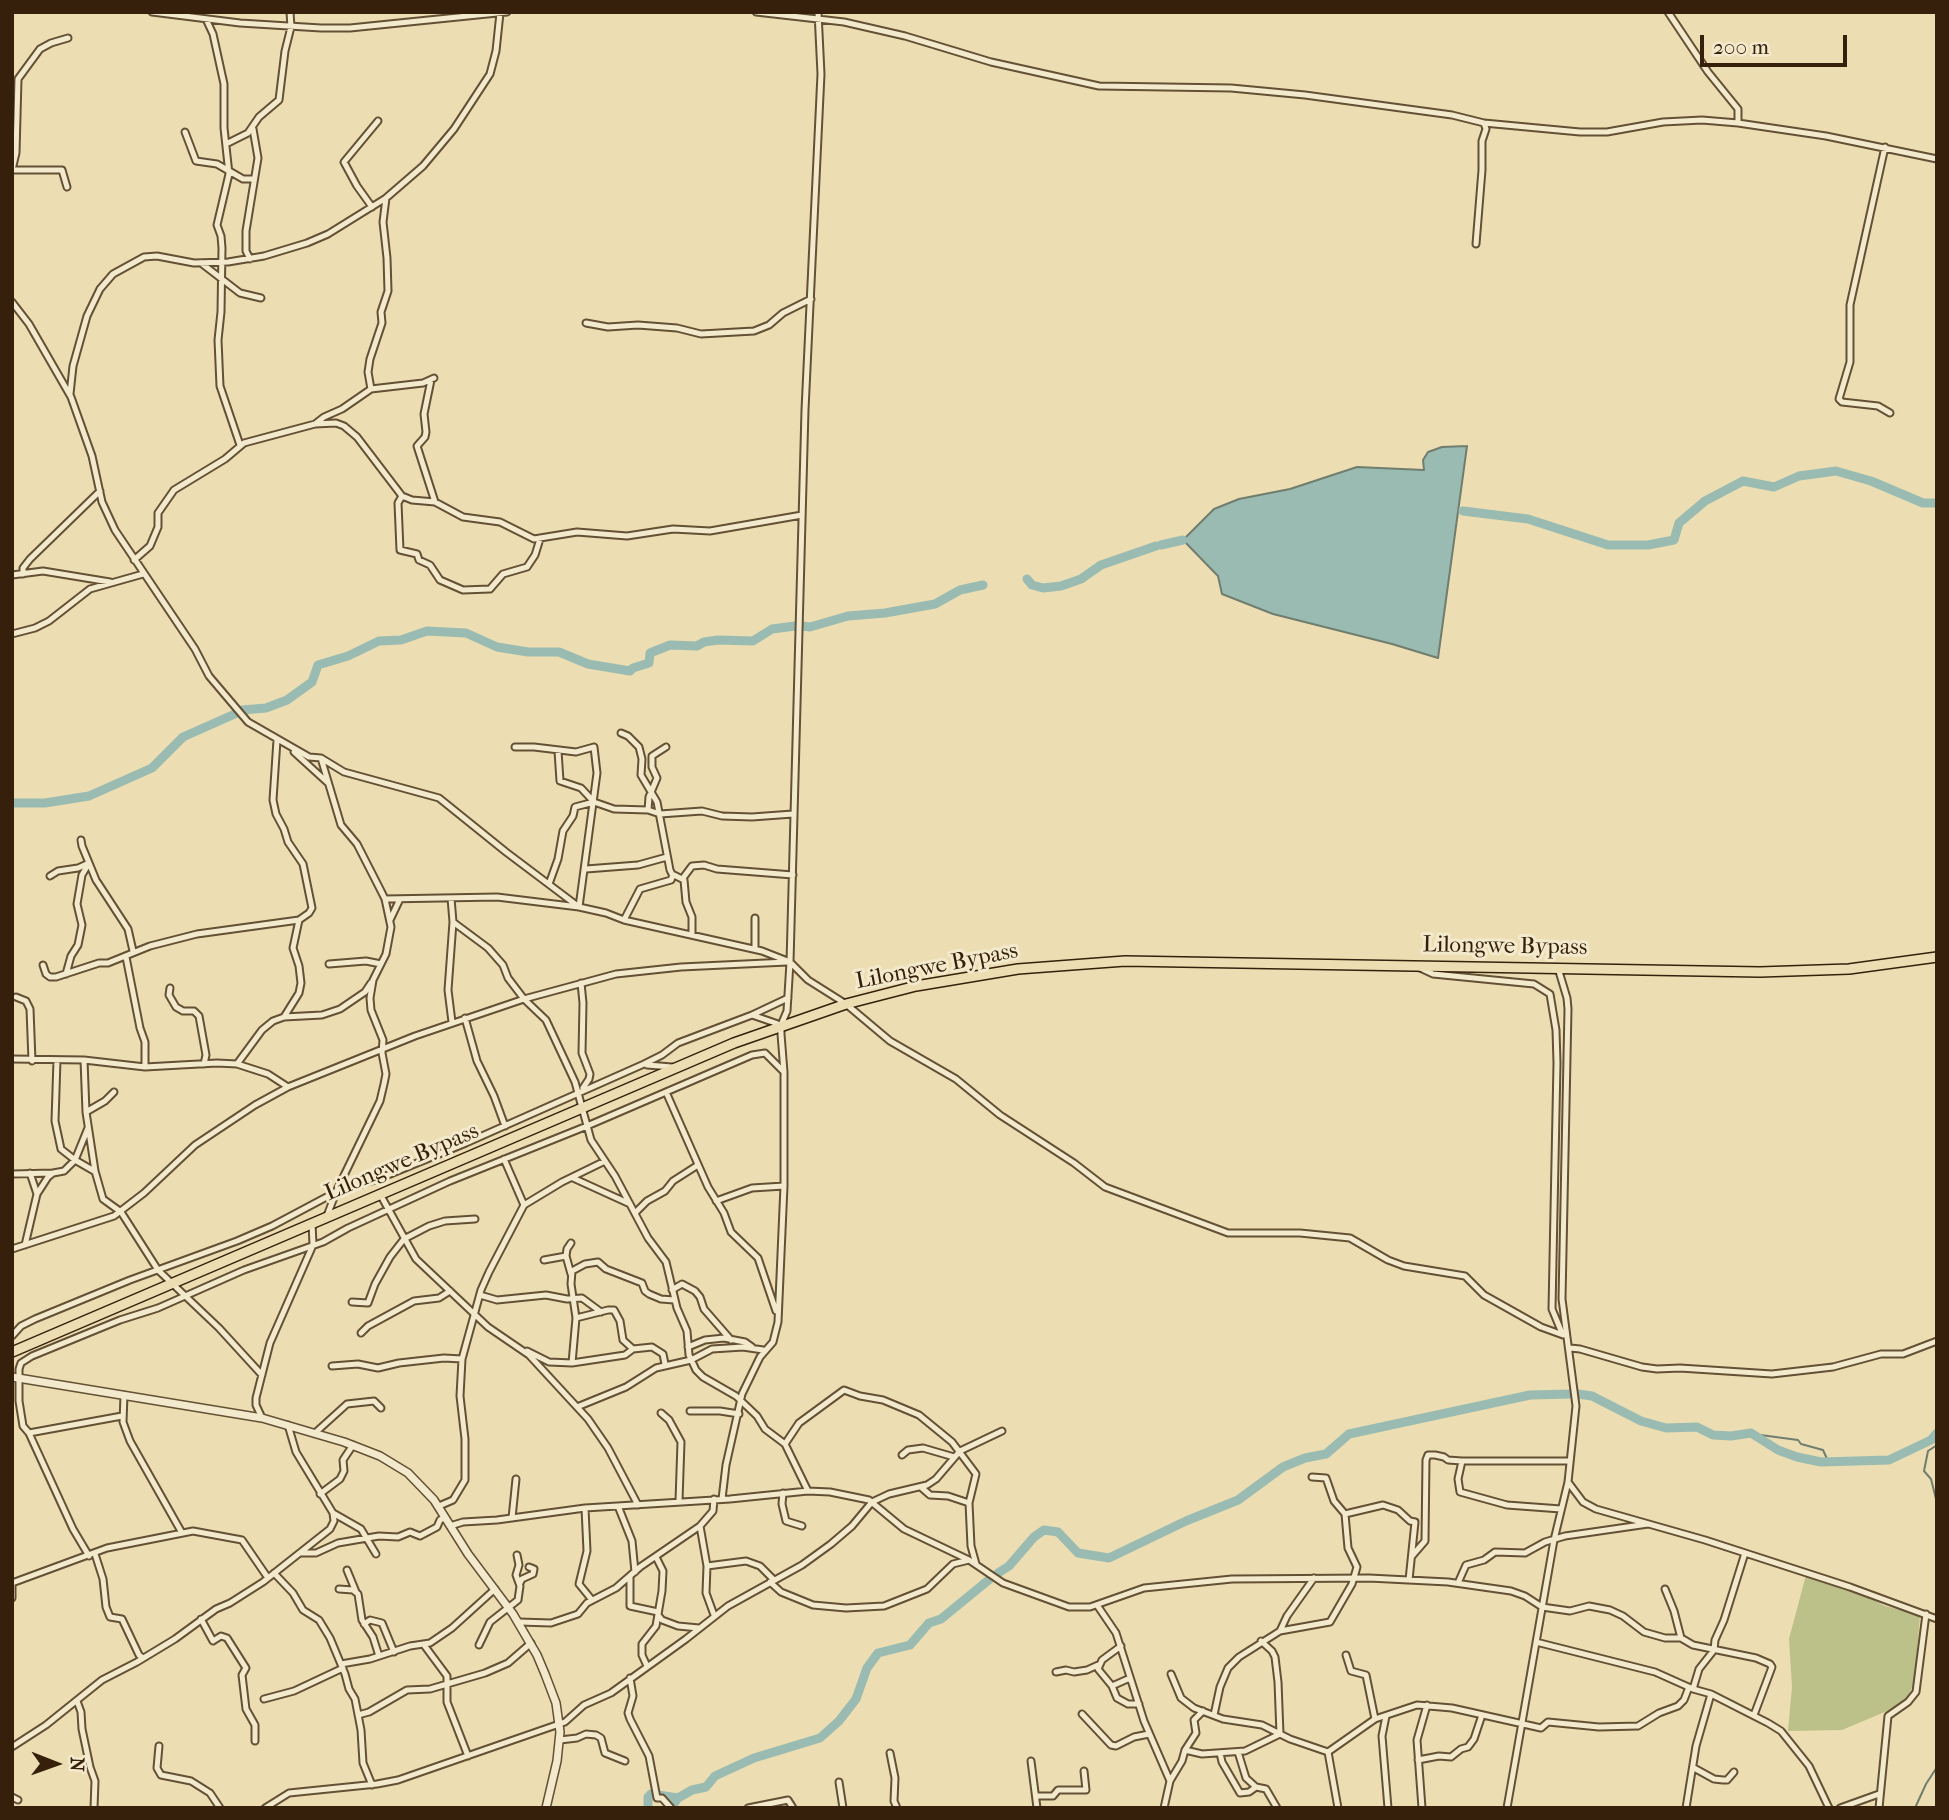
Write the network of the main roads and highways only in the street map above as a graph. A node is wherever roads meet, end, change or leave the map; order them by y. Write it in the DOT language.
graph roads {
  1 [pos="1937,957"];
  2 [pos="12,1352"];
  1 -- 2 [label="main road, Lilongwe Bypass"];
}
